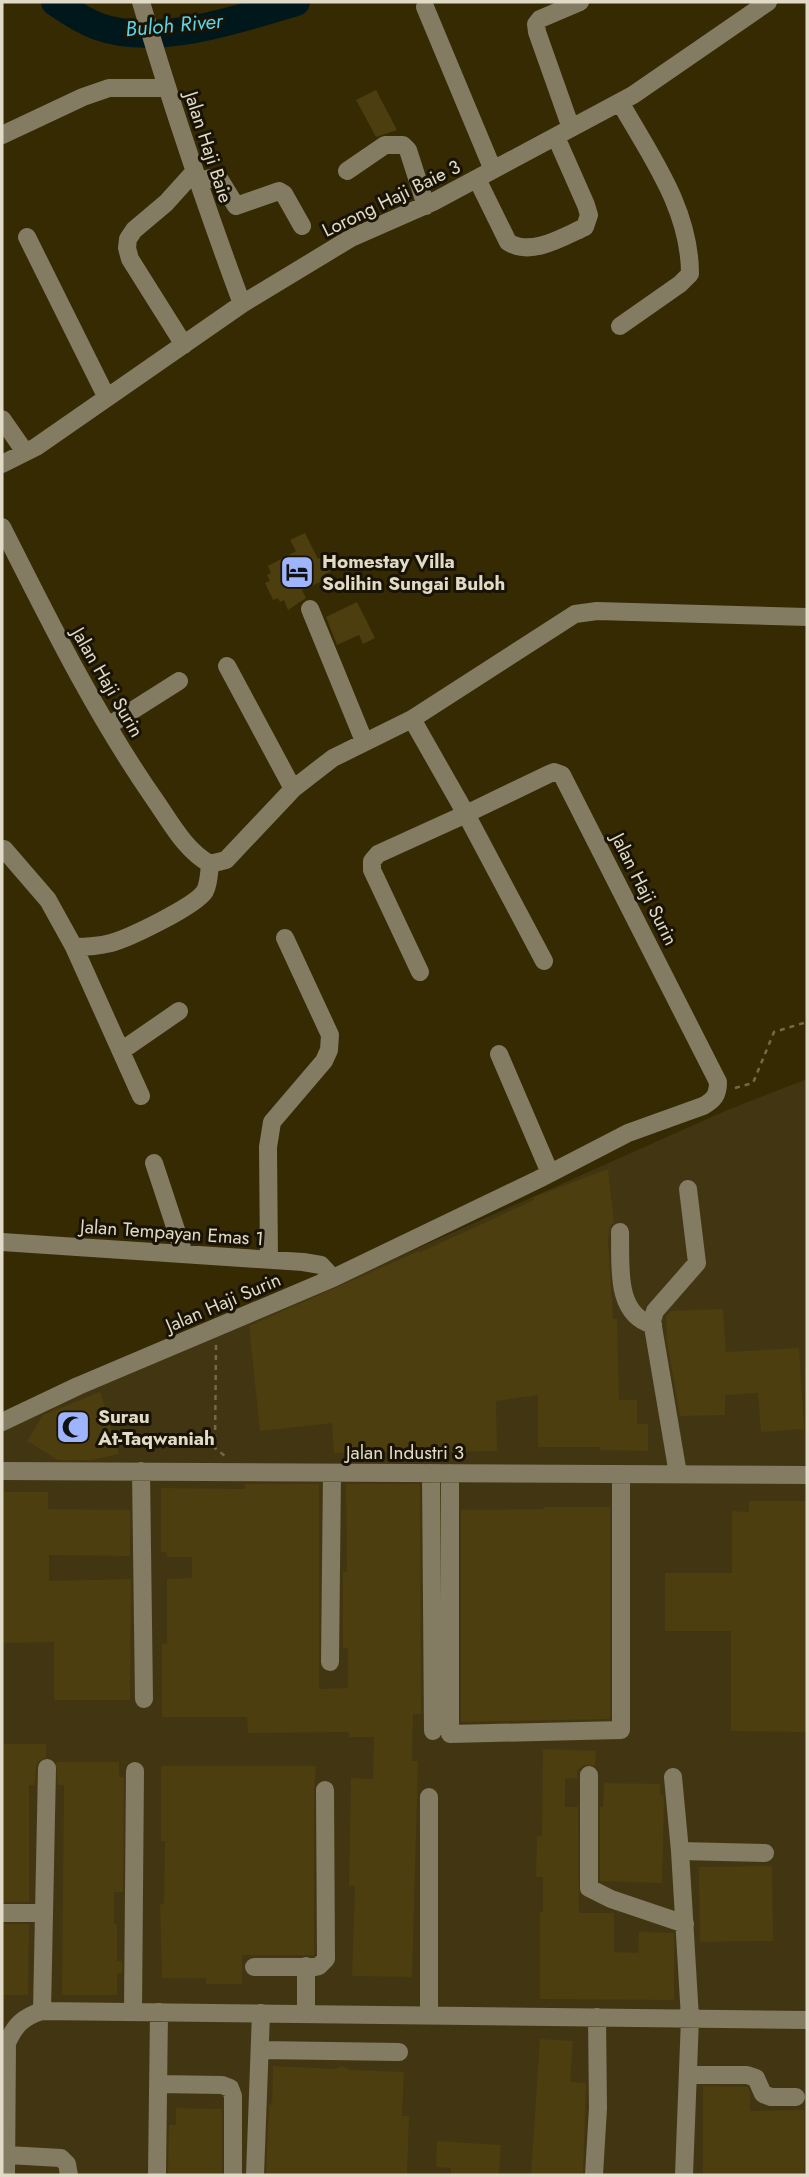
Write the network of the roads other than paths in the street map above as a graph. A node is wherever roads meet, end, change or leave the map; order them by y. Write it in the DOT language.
graph roads {
  1 [pos="141,2"];
  2 [pos="580,2"];
  3 [pos="768,2"];
  4 [pos="425,7"];
  5 [pos="165,83"];
  6 [pos="620,102"];
  7 [pos="563,132"];
  8 [pos="2,135"];
  9 [pos="347,171"];
  10 [pos="485,175"];
  11 [pos="195,177"];
  12 [pos="426,206"];
  13 [pos="302,226"];
  14 [pos="27,237"];
  15 [pos="242,304"];
  16 [pos="620,326"];
  17 [pos="184,345"];
  18 [pos="107,398"];
  19 [pos="2,418"];
  20 [pos="25,452"];
  21 [pos="2,464"];
  22 [pos="2,527"];
  23 [pos="310,609"];
  24 [pos="807,617"];
  25 [pos="227,666"];
  26 [pos="179,681"];
  27 [pos="412,719"];
  28 [pos="107,726"];
  29 [pos="364,741"];
  30 [pos="293,789"];
  31 [pos="466,814"];
  32 [pos="4,849"];
  33 [pos="210,864"];
  34 [pos="285,938"];
  35 [pos="74,947"];
  36 [pos="544,961"];
  37 [pos="420,972"];
  38 [pos="179,1011"];
  39 [pos="121,1051"];
  40 [pos="499,1054"];
  41 [pos="141,1096"];
  42 [pos="154,1163"];
  43 [pos="550,1173"];
  44 [pos="688,1189"];
  45 [pos="620,1232"];
  46 [pos="2,1242"];
  47 [pos="184,1254"];
  48 [pos="269,1260"];
  49 [pos="333,1278"];
  50 [pos="653,1325"];
  51 [pos="2,1422"];
  52 [pos="2,1471"];
  53 [pos="141,1472"];
  54 [pos="332,1473"];
  55 [pos="431,1473"];
  56 [pos="450,1473"];
  57 [pos="621,1474"];
  58 [pos="678,1474"];
  59 [pos="807,1475"];
  60 [pos="330,1662"];
  61 [pos="144,1699"];
  62 [pos="433,1731"];
  63 [pos="47,1768"];
  64 [pos="135,1771"];
  65 [pos="589,1775"];
  66 [pos="673,1777"];
  67 [pos="325,1790"];
  68 [pos="429,1797"];
  69 [pos="680,1851"];
  70 [pos="765,1853"];
  71 [pos="2,1913"];
  72 [pos="44,1913"];
  73 [pos="685,1924"];
  74 [pos="306,1966"];
  75 [pos="254,1967"];
  76 [pos="42,2011"];
  77 [pos="133,2012"];
  78 [pos="159,2012"];
  79 [pos="261,2013"];
  80 [pos="306,2014"];
  81 [pos="429,2015"];
  82 [pos="597,2017"];
  83 [pos="690,2018"];
  84 [pos="807,2020"];
  85 [pos="260,2050"];
  86 [pos="399,2052"];
  87 [pos="688,2075"];
  88 [pos="159,2084"];
  89 [pos="796,2097"];
  90 [pos="6,2155"];
  91 [pos="6,2175"];
  92 [pos="69,2175"];
  93 [pos="157,2175"];
  94 [pos="233,2175"];
  95 [pos="255,2175"];
  96 [pos="594,2175"];
  97 [pos="684,2175"];
  1 -- 5 [label="street, Jalan Haji Baie"];
  2 -- 7 [label="street"];
  3 -- 6 [label="street, Lorong Haji Baie 3"];
  4 -- 10 [label="street"];
  5 -- 8 [label="street"];
  5 -- 11 [label="street, Jalan Haji Baie"];
  6 -- 7 [label="street, Lorong Haji Baie 3"];
  6 -- 16 [label="street"];
  7 -- 10 [label="street, Lorong Haji Baie 3"];
  7 -- 10 [label="street"];
  9 -- 12 [label="street"];
  10 -- 12 [label="street, Lorong Haji Baie 3"];
  11 -- 13 [label="street"];
  11 -- 15 [label="street, Jalan Haji Baie"];
  11 -- 17 [label="street"];
  12 -- 15 [label="street, Lorong Haji Baie 3"];
  14 -- 18 [label="street"];
  15 -- 17 [label="street, Lorong Haji Baie 3"];
  17 -- 18 [label="street, Lorong Haji Baie 3"];
  18 -- 20 [label="street, Lorong Haji Baie 3"];
  19 -- 20 [label="street"];
  20 -- 21 [label="street, Lorong Haji Baie 3"];
  22 -- 28 [label="street, Jalan Haji Surin"];
  23 -- 29 [label="street"];
  24 -- 27 [label="street"];
  25 -- 30 [label="street"];
  26 -- 28 [label="street"];
  27 -- 29 [label="street"];
  27 -- 31 [label="street"];
  28 -- 33 [label="street, Jalan Haji Surin"];
  29 -- 30 [label="street"];
  30 -- 33 [label="street"];
  31 -- 36 [label="street"];
  31 -- 37 [label="street"];
  31 -- 43 [label="street, Jalan Haji Surin"];
  32 -- 35 [label="street"];
  33 -- 35 [label="street"];
  34 -- 48 [label="street"];
  35 -- 39 [label="street"];
  38 -- 39 [label="street"];
  39 -- 41 [label="street"];
  40 -- 43 [label="street"];
  42 -- 47 [label="street"];
  43 -- 49 [label="street, Jalan Haji Surin"];
  44 -- 50 [label="street"];
  45 -- 50 [label="street"];
  46 -- 47 [label="street, Jalan Tempayan Emas 1"];
  47 -- 48 [label="street, Jalan Tempayan Emas 1"];
  48 -- 49 [label="street, Jalan Tempayan Emas 1"];
  49 -- 51 [label="street, Jalan Haji Surin"];
  50 -- 58 [label="street"];
  52 -- 53 [label="street, Jalan Industri 3"];
  53 -- 54 [label="street, Jalan Industri 3"];
  53 -- 61 [label="street"];
  54 -- 55 [label="street, Jalan Industri 3"];
  54 -- 60 [label="street"];
  55 -- 56 [label="street, Jalan Industri 3"];
  55 -- 62 [label="street"];
  56 -- 57 [label="street, Jalan Industri 3"];
  56 -- 57 [label="street"];
  57 -- 58 [label="street, Jalan Industri 3"];
  58 -- 59 [label="street, Jalan Industri 3"];
  63 -- 72 [label="street"];
  64 -- 77 [label="street"];
  65 -- 73 [label="street"];
  66 -- 69 [label="street"];
  67 -- 74 [label="street"];
  68 -- 81 [label="street"];
  69 -- 70 [label="street"];
  69 -- 73 [label="street"];
  71 -- 72 [label="street"];
  72 -- 76 [label="street"];
  73 -- 83 [label="street"];
  74 -- 75 [label="street"];
  74 -- 80 [label="street"];
  76 -- 77 [label="street"];
  76 -- 90 [label="street"];
  77 -- 78 [label="street"];
  78 -- 79 [label="street"];
  78 -- 88 [label="street"];
  79 -- 80 [label="street"];
  79 -- 85 [label="street"];
  80 -- 81 [label="street"];
  81 -- 82 [label="street"];
  82 -- 83 [label="street"];
  82 -- 96 [label="street"];
  83 -- 84 [label="street"];
  83 -- 87 [label="street"];
  85 -- 86 [label="street"];
  85 -- 95 [label="street"];
  87 -- 89 [label="street"];
  87 -- 97 [label="street"];
  88 -- 93 [label="street"];
  88 -- 94 [label="street"];
  90 -- 91 [label="street"];
  90 -- 92 [label="street"];
}
